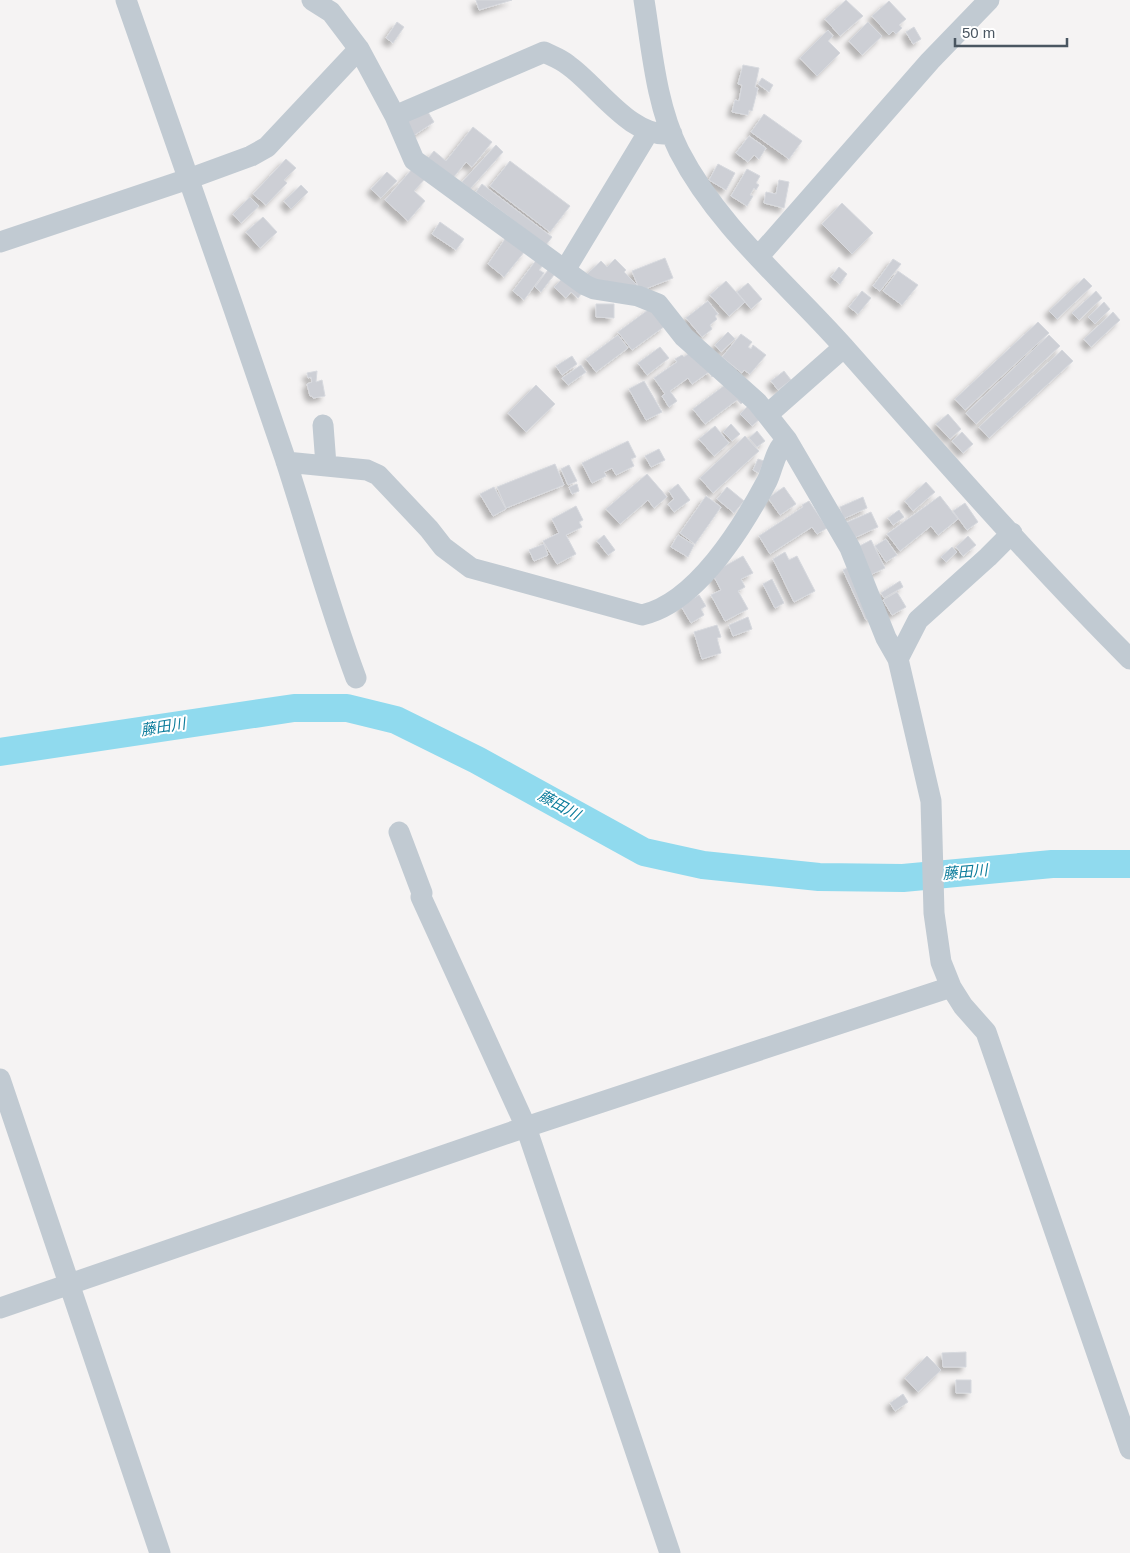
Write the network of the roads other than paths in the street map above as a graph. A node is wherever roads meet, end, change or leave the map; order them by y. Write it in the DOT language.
graph roads {
  1 [pos="126,0"];
  2 [pos="312,0"];
  3 [pos="644,0"];
  4 [pos="989,0"];
  5 [pos="359,49"];
  6 [pos="395,116"];
  7 [pos="649,131"];
  8 [pos="672,134"];
  9 [pos="191,178"];
  10 [pos="0,242"];
  11 [pos="759,256"];
  12 [pos="565,270"];
  13 [pos="844,347"];
  14 [pos="768,414"];
  15 [pos="323,425"];
  16 [pos="787,440"];
  17 [pos="286,462"];
  18 [pos="326,465"];
  19 [pos="1012,533"];
  20 [pos="898,659"];
  21 [pos="1130,659"];
  22 [pos="356,678"];
  23 [pos="399,832"];
  24 [pos="952,987"];
  25 [pos="0,1078"];
  26 [pos="526,1127"];
  27 [pos="70,1284"];
  28 [pos="0,1308"];
  29 [pos="1130,1449"];
  30 [pos="160,1553"];
  31 [pos="670,1553"];
  1 -- 9 [label="street"];
  2 -- 5 [label="street"];
  3 -- 8 [label="street"];
  4 -- 11 [label="street"];
  5 -- 6 [label="street"];
  5 -- 9 [label="street"];
  6 -- 7 [label="street"];
  6 -- 12 [label="street"];
  7 -- 8 [label="street"];
  7 -- 12 [label="street"];
  8 -- 11 [label="street"];
  9 -- 10 [label="street"];
  9 -- 17 [label="street"];
  11 -- 13 [label="street"];
  12 -- 14 [label="street"];
  13 -- 14 [label="street"];
  13 -- 19 [label="street"];
  14 -- 16 [label="street"];
  15 -- 18 [label="street"];
  16 -- 18 [label="street"];
  16 -- 20 [label="street"];
  17 -- 18 [label="street"];
  17 -- 22 [label="street"];
  19 -- 20 [label="street"];
  19 -- 21 [label="street"];
  20 -- 24 [label="street"];
  23 -- 26 [label="street"];
  24 -- 26 [label="street"];
  24 -- 29 [label="street"];
  25 -- 27 [label="street"];
  26 -- 27 [label="street"];
  26 -- 31 [label="street"];
  27 -- 28 [label="street"];
  27 -- 30 [label="street"];
}
